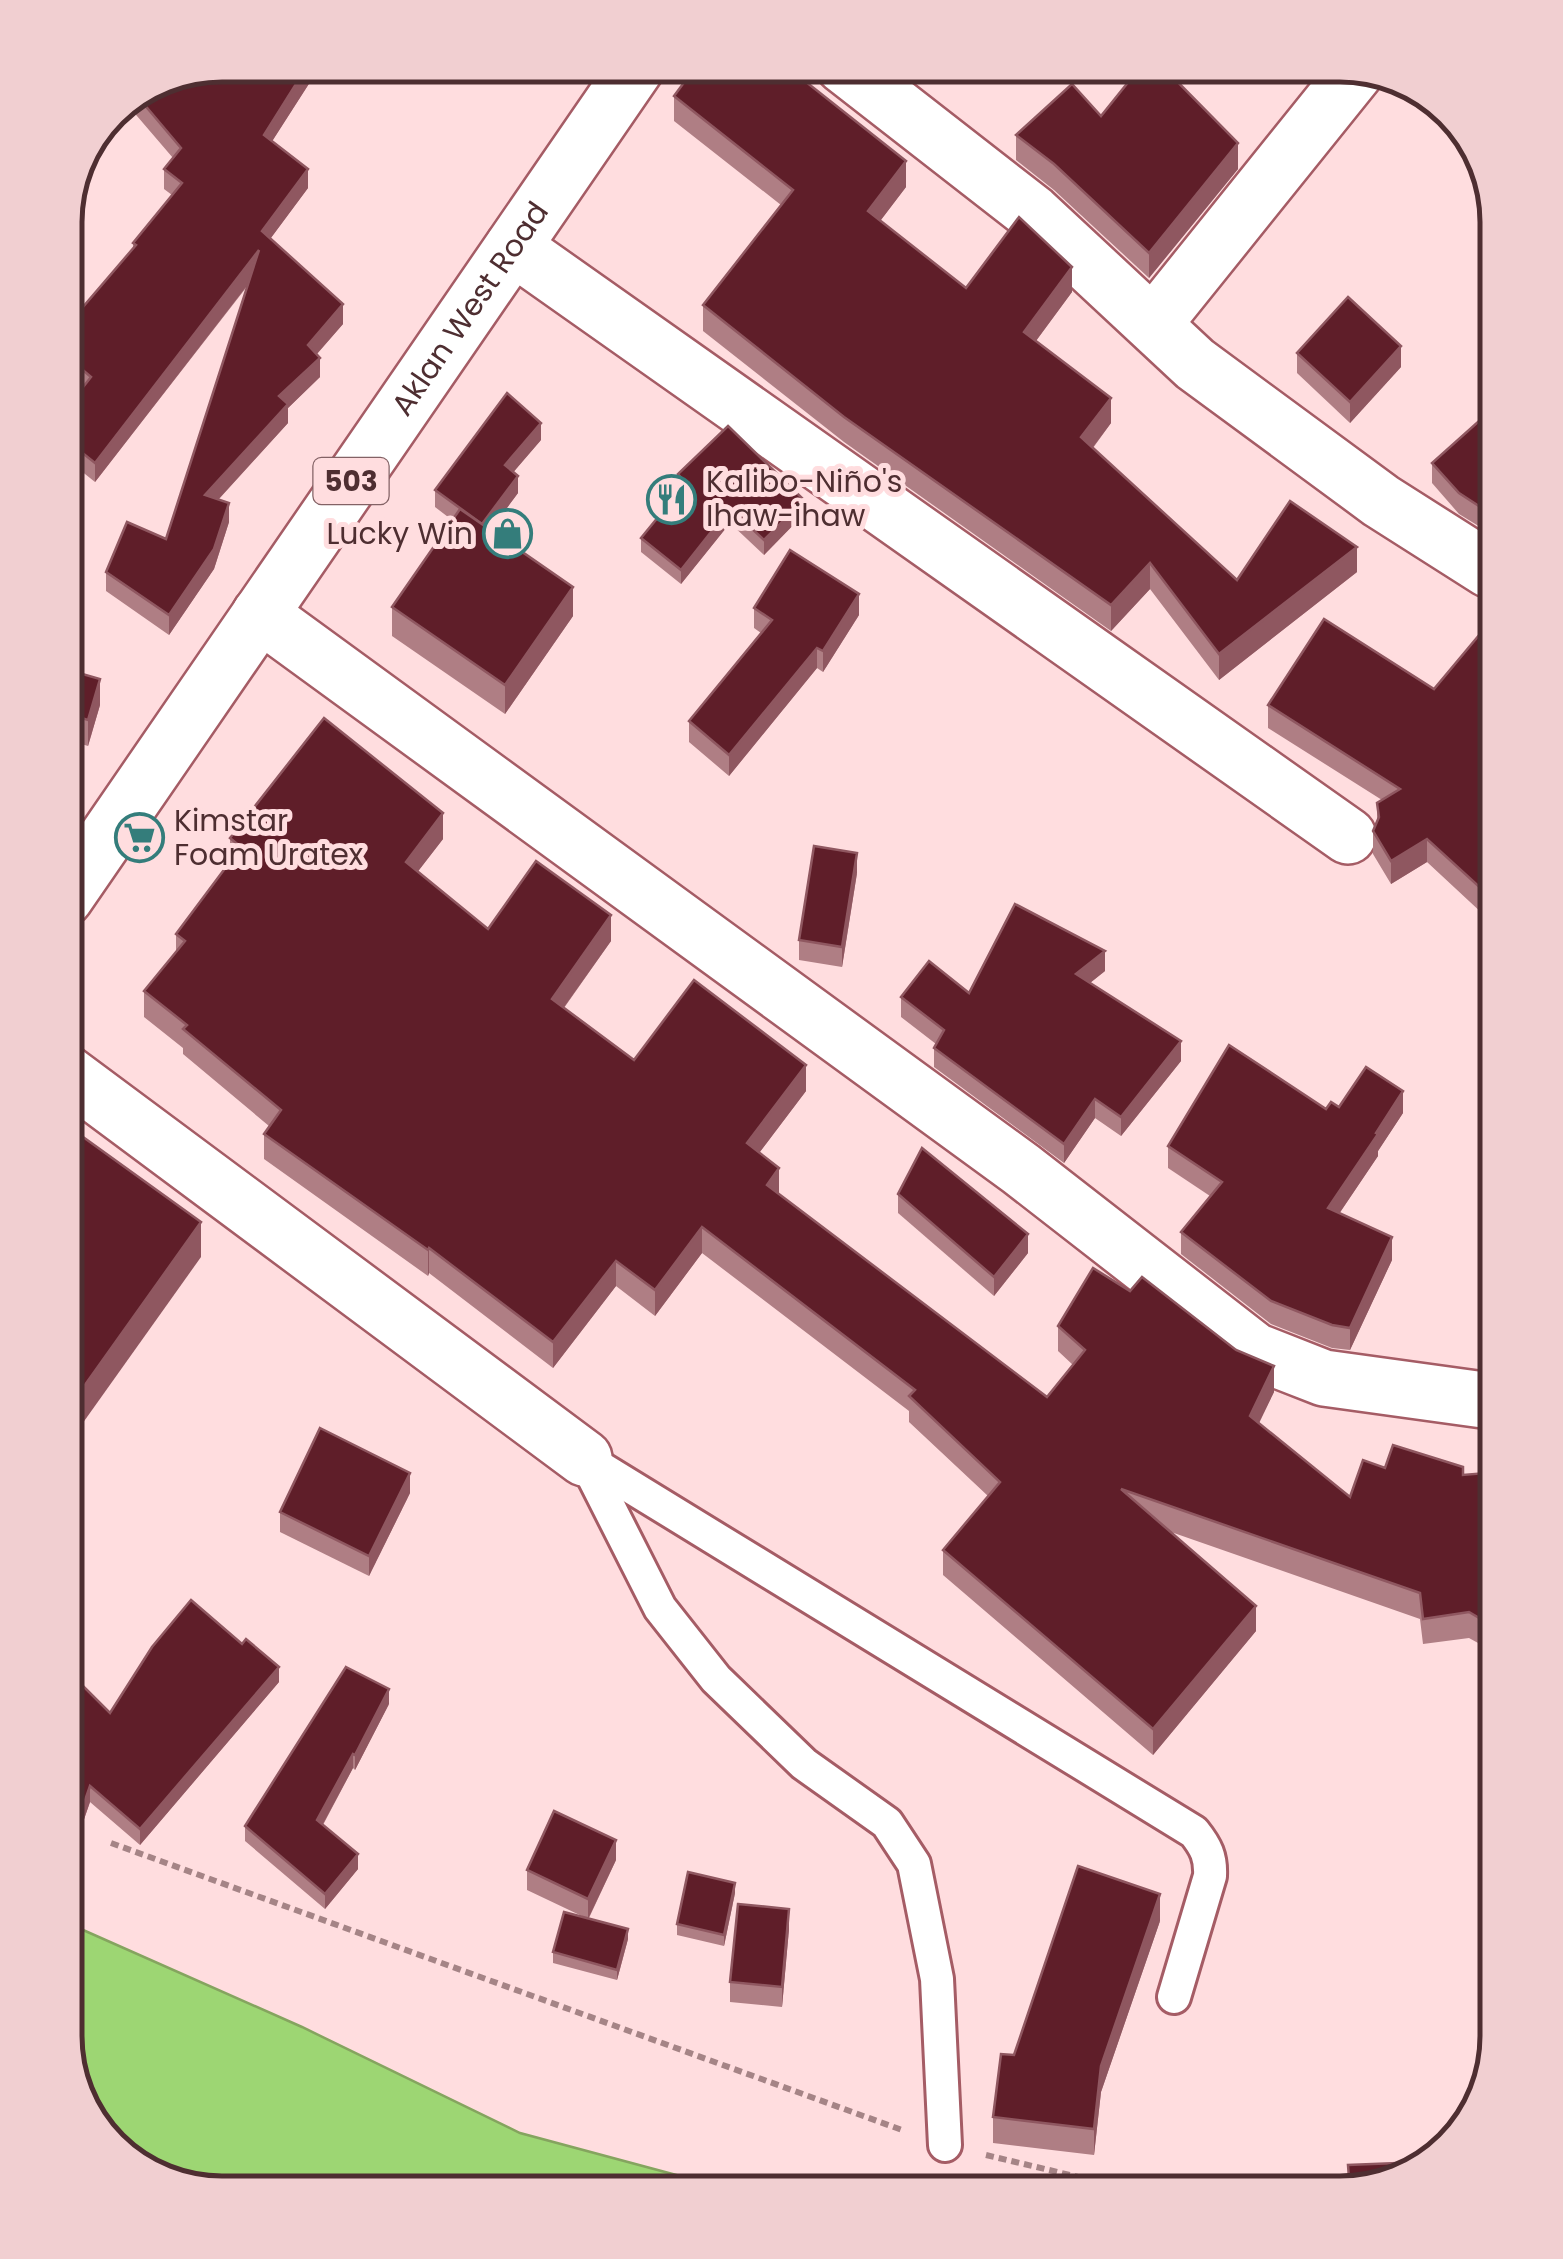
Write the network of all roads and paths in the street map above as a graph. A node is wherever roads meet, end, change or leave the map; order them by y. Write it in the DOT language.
graph roads {
  1 [pos="626,83"];
  2 [pos="866,83"];
  3 [pos="1347,83"];
  4 [pos="513,247"];
  5 [pos="1154,323"];
  6 [pos="1480,563"];
  7 [pos="260,614"];
  8 [pos="1348,836"];
  9 [pos="83,872"];
  10 [pos="83,1085"];
  11 [pos="1480,1400"];
  12 [pos="584,1458"];
  13 [pos="110,1842"];
  14 [pos="1174,1997"];
  15 [pos="945,2145"];
  16 [pos="1075,2176"];
  1 -- 4 [label="street, Aklan West Road / 503"];
  2 -- 5 [label="street"];
  3 -- 5 [label="street"];
  4 -- 7 [label="street, Aklan West Road / 503"];
  4 -- 8 [label="street"];
  5 -- 6 [label="street"];
  7 -- 9 [label="street, Aklan West Road / 503"];
  7 -- 11 [label="street"];
  10 -- 12 [label="street"];
  12 -- 14 [label="lane"];
  12 -- 15 [label="lane"];
  13 -- 15 [label="path"];
  15 -- 16 [label="path"];
}
